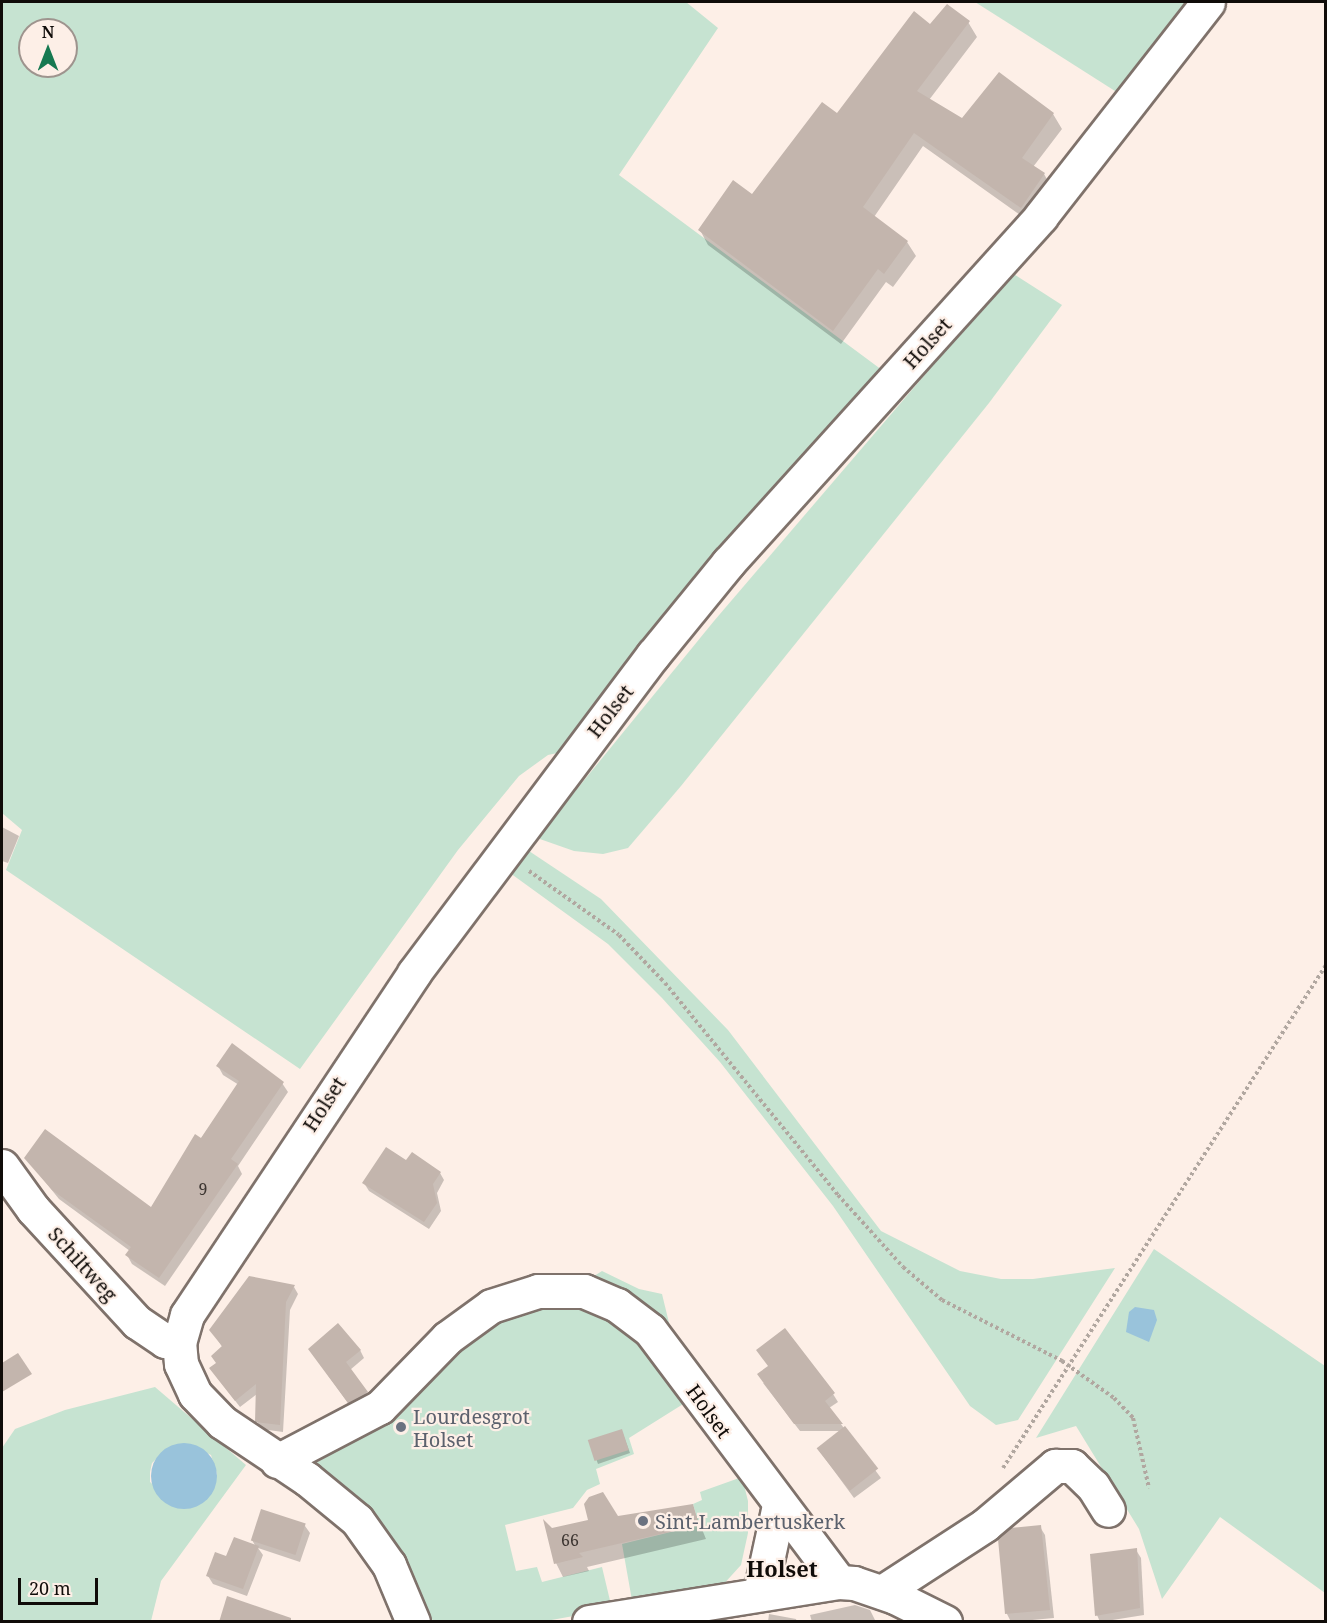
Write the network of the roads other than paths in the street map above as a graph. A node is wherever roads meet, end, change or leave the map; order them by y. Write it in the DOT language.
graph roads {
  1 [pos="1208,2"];
  2 [pos="2,1166"];
  3 [pos="179,1343"];
  4 [pos="277,1461"];
  5 [pos="779,1505"];
  6 [pos="1108,1510"];
  7 [pos="839,1582"];
  8 [pos="882,1592"];
  9 [pos="760,1593"];
  10 [pos="413,1622"];
  11 [pos="589,1622"];
  12 [pos="945,1622"];
  1 -- 3 [label="street, Holset"];
  2 -- 3 [label="street, Schiltweg"];
  3 -- 4 [label="street, Holset"];
  4 -- 5 [label="street, Holset"];
  4 -- 10 [label="street, Holset"];
  5 -- 7 [label="street, Holset"];
  5 -- 9 [label="street"];
  6 -- 8 [label="street"];
  7 -- 8 [label="street"];
  7 -- 9 [label="street"];
  8 -- 12 [label="street"];
  9 -- 11 [label="street"];
}
